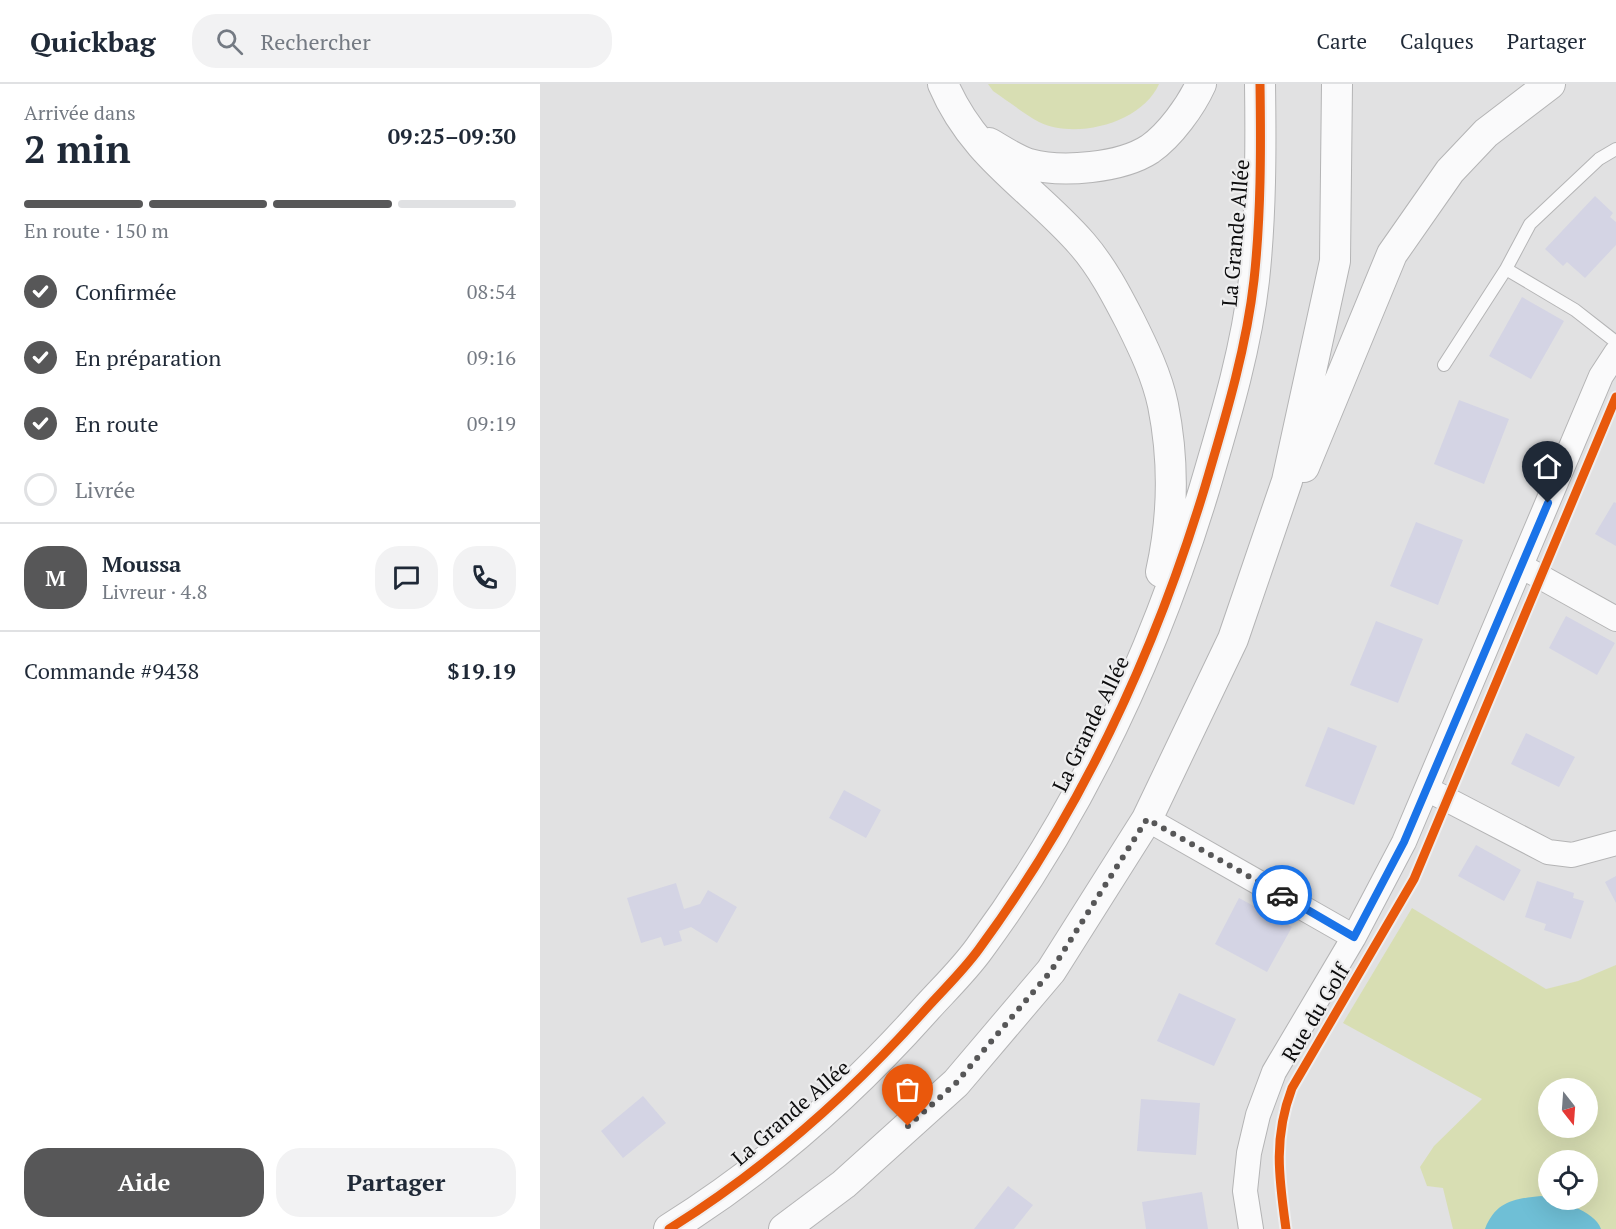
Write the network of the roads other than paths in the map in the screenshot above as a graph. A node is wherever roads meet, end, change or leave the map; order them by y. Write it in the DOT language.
graph roads {
  1 [pos="943,84"];
  2 [pos="1201,84"];
  3 [pos="1260,84"];
  4 [pos="1337,84"];
  5 [pos="1550,84"];
  6 [pos="970,133"];
  7 [pos="1616,149"];
  8 [pos="1506,269"];
  9 [pos="1616,342"];
  10 [pos="1616,353"];
  11 [pos="1444,365"];
  12 [pos="1521,566"];
  13 [pos="1616,619"];
  14 [pos="1233,639"];
  15 [pos="1143,657"];
  16 [pos="1427,789"];
  17 [pos="1147,819"];
  18 [pos="1616,843"];
  19 [pos="1354,937"];
  20 [pos="669,1229"];
  21 [pos="784,1229"];
  22 [pos="1251,1229"];
  1 -- 6 [label="street"];
  2 -- 6 [label="street"];
  3 -- 15 [label="street, La Grande Allée"];
  4 -- 14 [label="street"];
  5 -- 14 [label="street"];
  6 -- 15 [label="street"];
  7 -- 8 [label="lane"];
  8 -- 9 [label="lane"];
  8 -- 11 [label="lane"];
  10 -- 12 [label="street, Rue du Golf"];
  12 -- 13 [label="street"];
  12 -- 16 [label="street, Rue du Golf"];
  14 -- 17 [label="street"];
  15 -- 20 [label="street, La Grande Allée"];
  16 -- 18 [label="street"];
  16 -- 19 [label="street, Rue du Golf"];
  17 -- 19 [label="street"];
  17 -- 21 [label="street"];
  19 -- 22 [label="street, Rue du Golf"];
}
